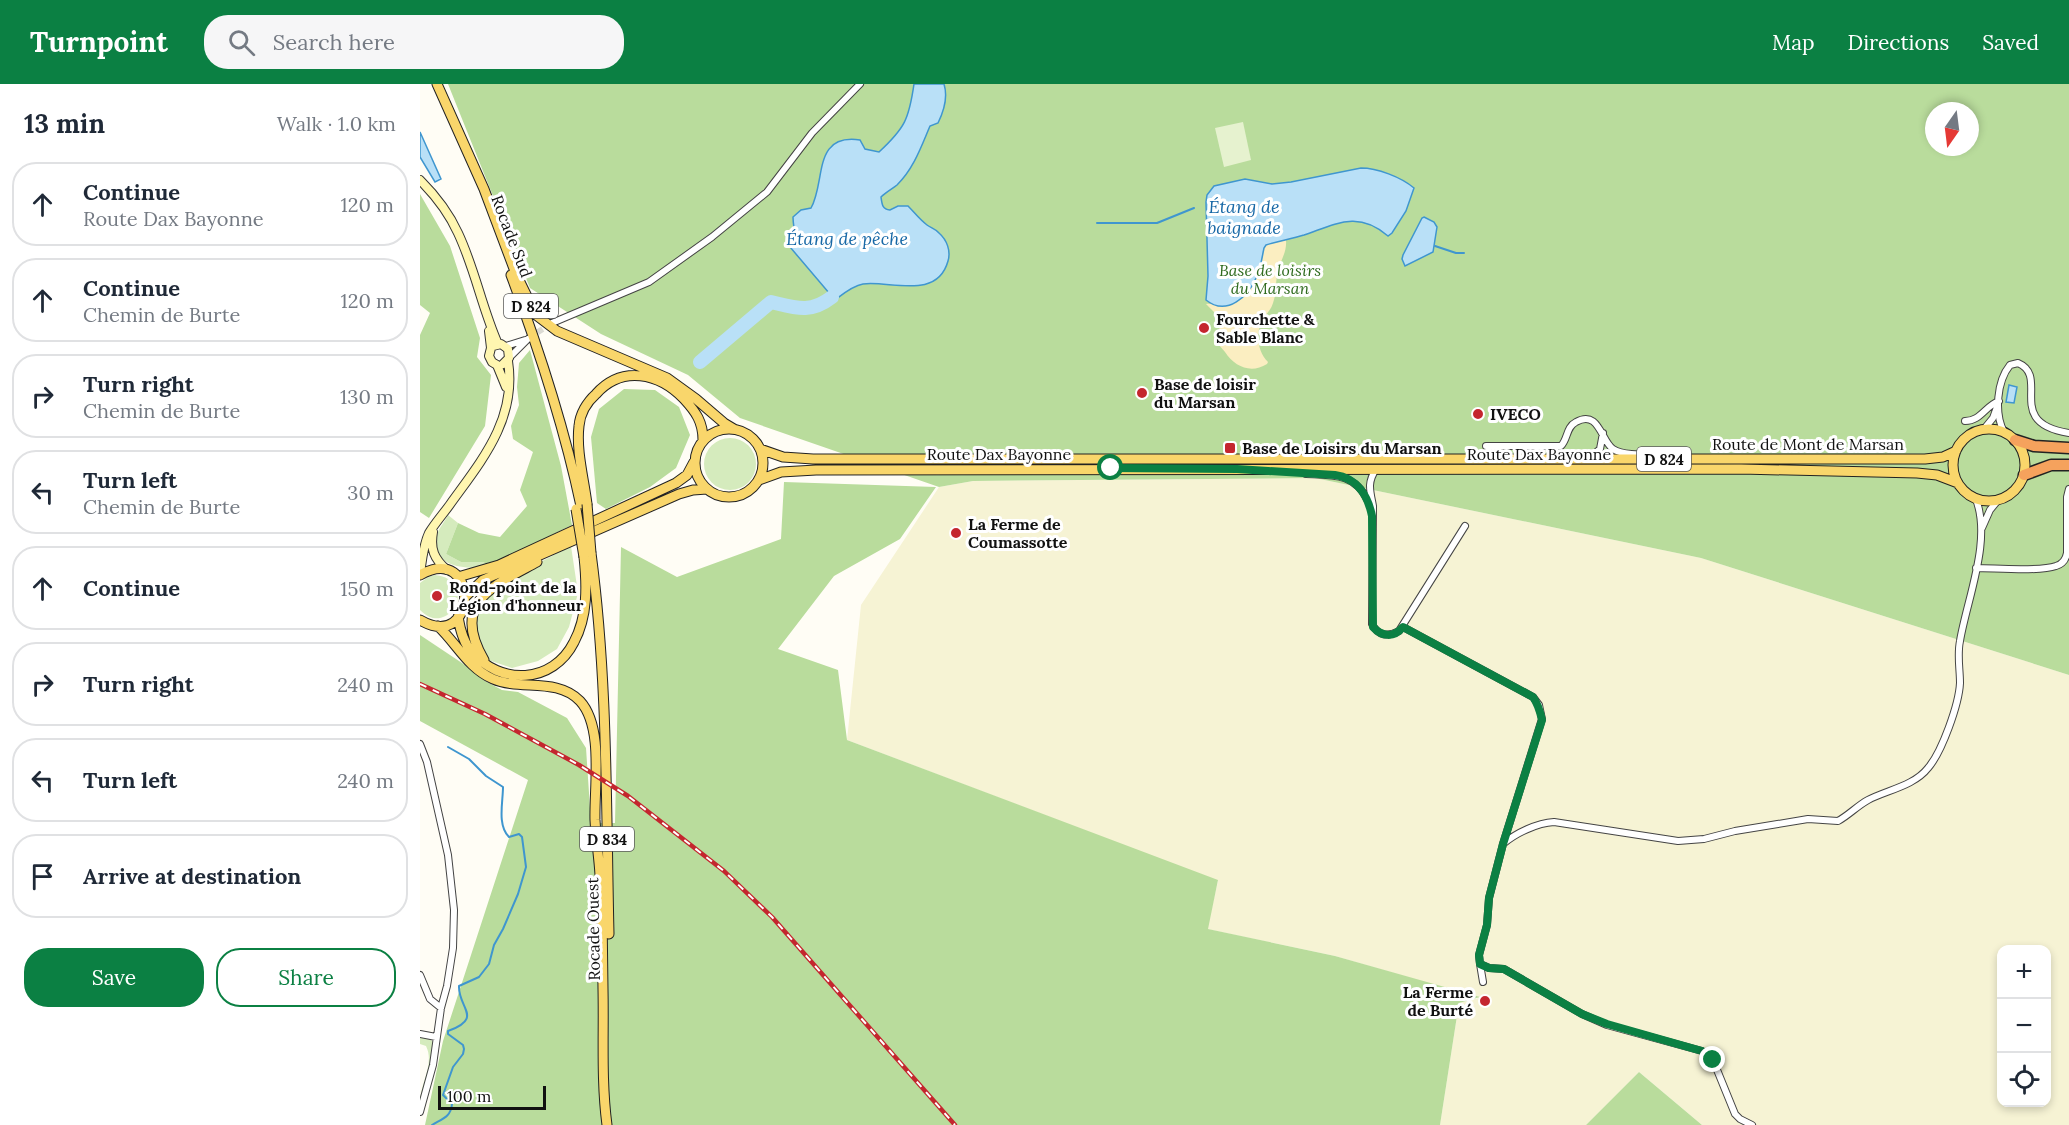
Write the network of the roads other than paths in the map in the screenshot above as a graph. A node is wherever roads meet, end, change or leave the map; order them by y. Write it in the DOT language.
graph roads {
  1 [pos="435,84"];
  2 [pos="860,84"];
  3 [pos="420,180"];
  4 [pos="552,323"];
  5 [pos="498,346"];
  6 [pos="508,359"];
  7 [pos="497,365"];
  8 [pos="508,391"];
  9 [pos="1999,401"];
  10 [pos="561,418"];
  11 [pos="1965,421"];
  12 [pos="734,429"];
  13 [pos="1984,429"];
  14 [pos="1603,432"];
  15 [pos="2004,432"];
  16 [pos="2069,433"];
  17 [pos="703,440"];
  18 [pos="2015,440"];
  19 [pos="1486,446"];
  20 [pos="760,448"];
  21 [pos="2069,448"];
  22 [pos="1956,451"];
  23 [pos="1588,459"];
  24 [pos="1714,460"];
  25 [pos="694,462"];
  26 [pos="2069,465"];
  27 [pos="1376,468"];
  28 [pos="1237,469"];
  29 [pos="2024,475"];
  30 [pos="759,480"];
  31 [pos="1958,483"];
  32 [pos="707,489"];
  33 [pos="2069,489"];
  34 [pos="1974,497"];
  35 [pos="1999,499"];
  36 [pos="582,506"];
  37 [pos="1372,516"];
  38 [pos="435,525"];
  39 [pos="1466,526"];
  40 [pos="1981,531"];
  41 [pos="569,542"];
  42 [pos="588,555"];
  43 [pos="1976,568"];
  44 [pos="447,570"];
  45 [pos="420,574"];
  46 [pos="458,577"];
  47 [pos="466,596"];
  48 [pos="458,617"];
  49 [pos="420,620"];
  50 [pos="438,626"];
  51 [pos="1403,627"];
  52 [pos="487,664"];
  53 [pos="420,744"];
  54 [pos="1503,844"];
  55 [pos="1480,964"];
  56 [pos="420,975"];
  57 [pos="1482,982"];
  58 [pos="441,1008"];
  59 [pos="420,1034"];
  60 [pos="436,1037"];
  61 [pos="420,1112"];
  62 [pos="607,1125"];
  63 [pos="612,1125"];
  64 [pos="1752,1125"];
  1 -- 10 [label="main road, Rocade Sud / D 824"];
  1 -- 12 [label="main road, D 824"];
  2 -- 4 [label="street"];
  3 -- 5 [label="street"];
  5 -- 6 [label="street"];
  5 -- 6 [label="street"];
  5 -- 7 [label="street"];
  6 -- 7 [label="street"];
  6 -- 8 [label="street"];
  7 -- 8 [label="street"];
  8 -- 38 [label="street"];
  9 -- 11 [label="street"];
  9 -- 13 [label="street"];
  9 -- 15 [label="street"];
  9 -- 16 [label="street"];
  10 -- 36 [label="main road, Rocade Sud / D 834"];
  12 -- 17 [label="main road"];
  12 -- 20 [label="main road"];
  13 -- 15 [label="main road"];
  13 -- 22 [label="main road"];
  14 -- 19 [label="street"];
  14 -- 23 [label="street"];
  14 -- 24 [label="street"];
  15 -- 18 [label="main road"];
  17 -- 25 [label="main road"];
  17 -- 36 [label="main road"];
  18 -- 21 [label="highway"];
  18 -- 29 [label="main road"];
  20 -- 23 [label="main road, Route de Mont de Marsan / D 824"];
  20 -- 30 [label="main road"];
  22 -- 24 [label="main road, Route de Mont de Marsan / D 824"];
  22 -- 31 [label="main road"];
  23 -- 24 [label="main road, Route de Mont de Marsan / D 824"];
  25 -- 32 [label="main road"];
  25 -- 46 [label="main road"];
  26 -- 29 [label="highway"];
  27 -- 28 [label="main road, Route Dax Bayonne / D 824"];
  27 -- 31 [label="main road, Route Dax Bayonne / D 824"];
  27 -- 37 [label="street"];
  28 -- 30 [label="main road, Route Dax Bayonne / D 824"];
  28 -- 37 [label="street"];
  29 -- 35 [label="main road"];
  30 -- 32 [label="main road"];
  31 -- 34 [label="main road"];
  32 -- 41 [label="main road"];
  33 -- 43 [label="street"];
  34 -- 35 [label="main road"];
  34 -- 40 [label="street"];
  35 -- 40 [label="street"];
  36 -- 42 [label="main road, D 834, bridge"];
  37 -- 51 [label="street"];
  38 -- 44 [label="street"];
  38 -- 45 [label="street"];
  39 -- 51 [label="street"];
  40 -- 43 [label="street"];
  41 -- 47 [label="main road"];
  41 -- 52 [label="main road"];
  42 -- 52 [label="main road"];
  42 -- 63 [label="main road, Rocade Ouest / D 834"];
  43 -- 54 [label="street"];
  44 -- 45 [label="main road"];
  44 -- 46 [label="main road"];
  46 -- 47 [label="main road"];
  47 -- 48 [label="main road"];
  48 -- 50 [label="main road"];
  48 -- 52 [label="main road"];
  49 -- 50 [label="main road"];
  50 -- 62 [label="main road"];
  51 -- 54 [label="street"];
  53 -- 58 [label="street"];
  54 -- 55 [label="street"];
  55 -- 57 [label="street"];
  55 -- 64 [label="street"];
  56 -- 58 [label="street"];
  58 -- 60 [label="street"];
  59 -- 60 [label="street"];
  60 -- 61 [label="street"];
}
